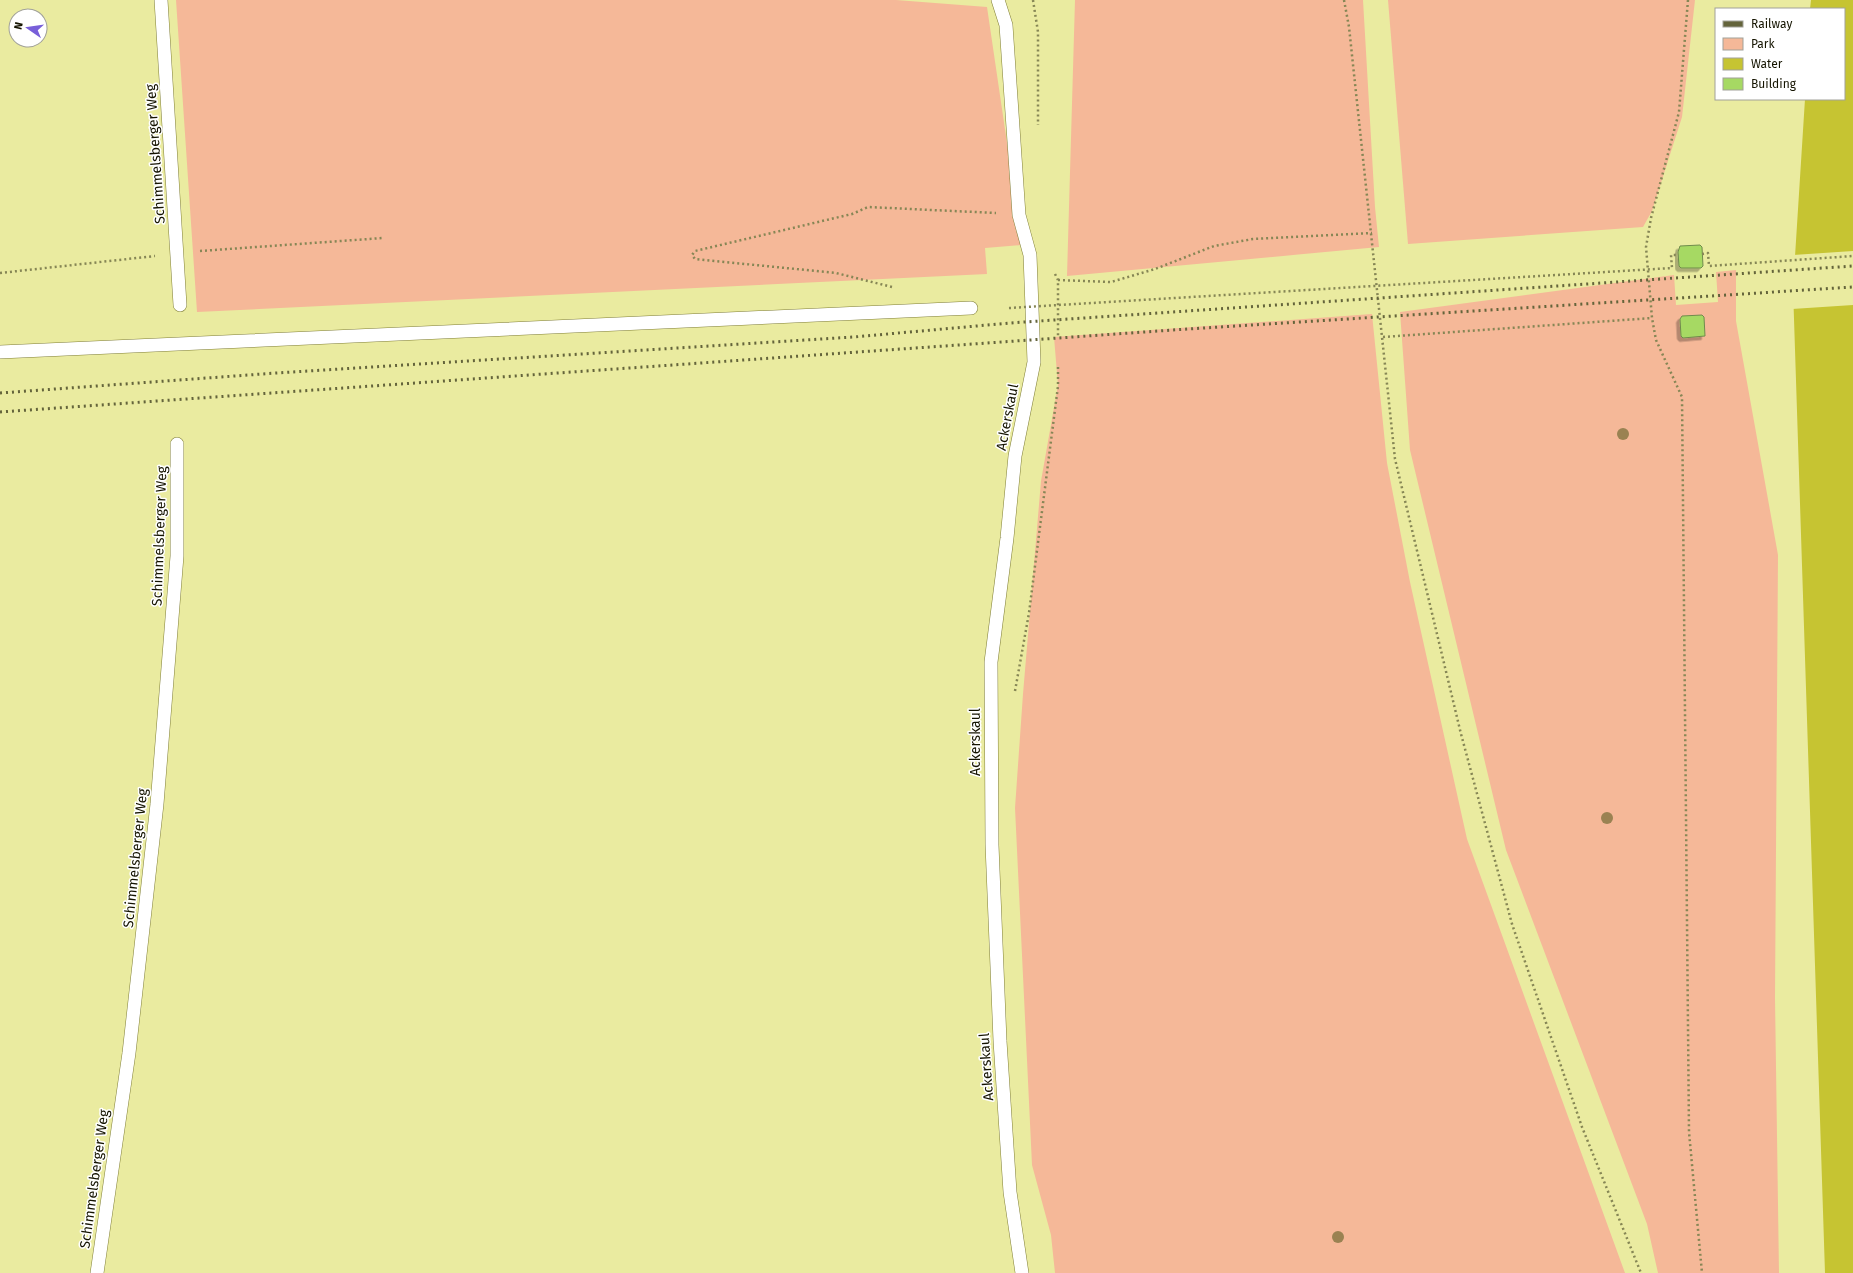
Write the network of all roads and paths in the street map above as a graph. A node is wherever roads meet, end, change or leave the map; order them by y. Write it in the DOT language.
graph roads {
  1 [pos="161,0"];
  2 [pos="998,0"];
  3 [pos="1033,0"];
  4 [pos="1344,0"];
  5 [pos="1688,0"];
  6 [pos="1038,126"];
  7 [pos="1019,215"];
  8 [pos="1372,234"];
  9 [pos="383,238"];
  10 [pos="177,254"];
  11 [pos="1702,254"];
  12 [pos="1679,255"];
  13 [pos="1853,256"];
  14 [pos="0,272"];
  15 [pos="1054,273"];
  16 [pos="1058,280"];
  17 [pos="894,288"];
  18 [pos="180,305"];
  19 [pos="971,308"];
  20 [pos="1009,308"];
  21 [pos="1652,318"];
  22 [pos="1383,337"];
  23 [pos="1058,340"];
  24 [pos="0,352"];
  25 [pos="1058,363"];
  26 [pos="177,444"];
  27 [pos="1014,697"];
  28 [pos="97,1273"];
  29 [pos="1022,1273"];
  30 [pos="1641,1273"];
  31 [pos="1702,1273"];
  1 -- 10 [label="lane, Schimmelsberger Weg"];
  2 -- 7 [label="lane, Ackerskaul"];
  3 -- 6 [label="path"];
  4 -- 8 [label="path"];
  5 -- 21 [label="path"];
  7 -- 17 [label="path"];
  7 -- 29 [label="lane, Ackerskaul"];
  8 -- 16 [label="path"];
  8 -- 22 [label="path"];
  9 -- 10 [label="path"];
  10 -- 14 [label="path"];
  10 -- 18 [label="lane, Schimmelsberger Weg"];
  11 -- 13 [label="path"];
  12 -- 20 [label="path, bridge"];
  15 -- 16 [label="path"];
  16 -- 23 [label="path"];
  19 -- 24 [label="lane"];
  21 -- 22 [label="path"];
  21 -- 31 [label="path"];
  22 -- 30 [label="path"];
  25 -- 27 [label="path"];
  26 -- 28 [label="lane, Schimmelsberger Weg"];
}
